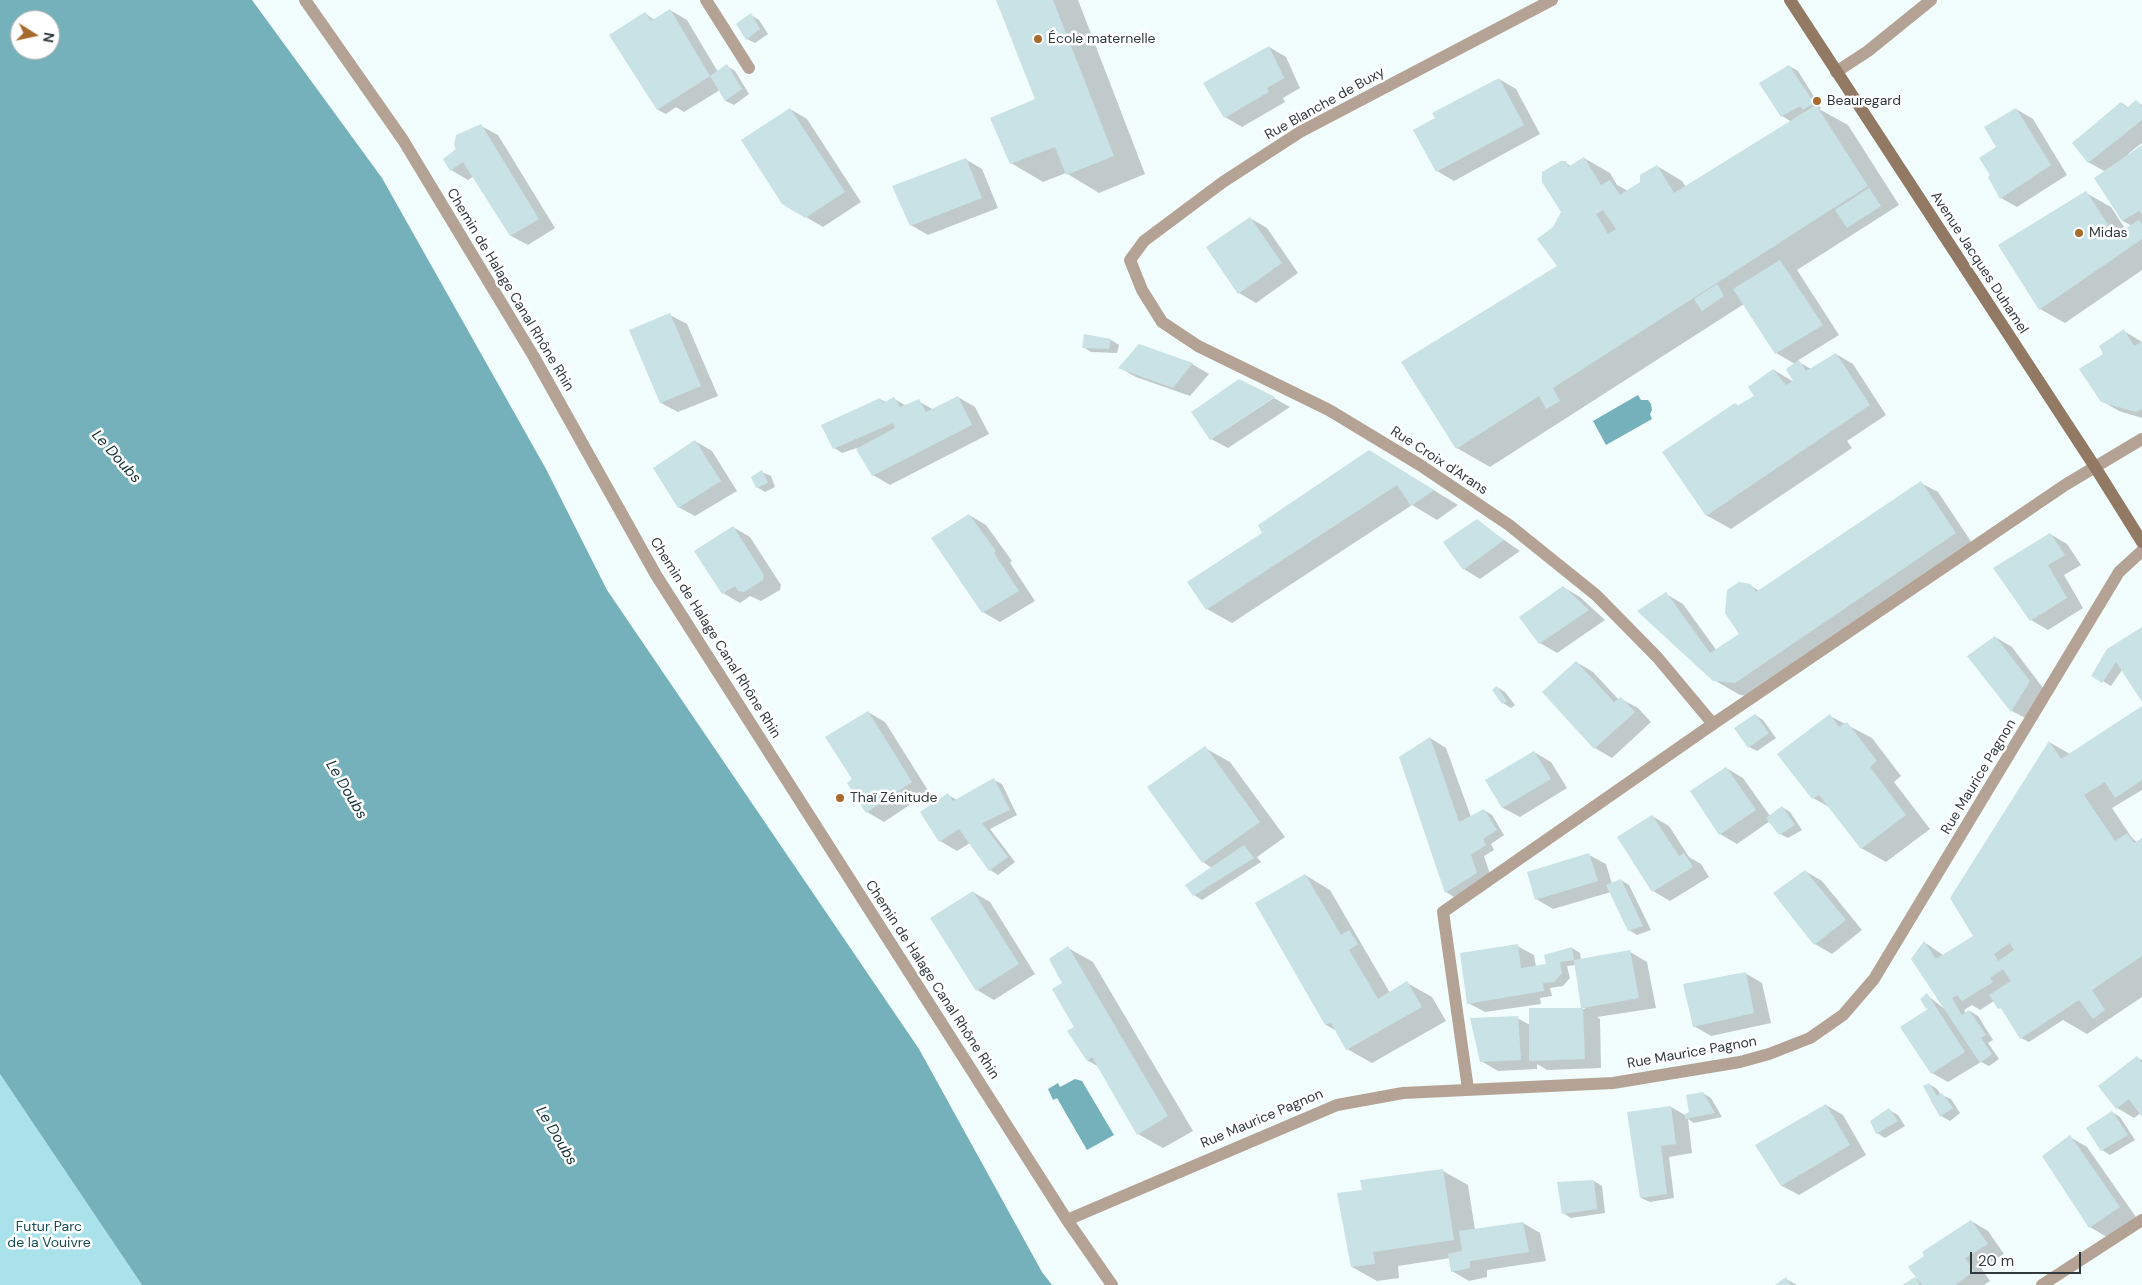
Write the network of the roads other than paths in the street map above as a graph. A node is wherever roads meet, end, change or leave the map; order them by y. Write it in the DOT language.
graph roads {
  1 [pos="305,0"];
  2 [pos="706,0"];
  3 [pos="1552,0"];
  4 [pos="1790,0"];
  5 [pos="1930,0"];
  6 [pos="749,68"];
  7 [pos="1836,72"];
  8 [pos="1130,260"];
  9 [pos="2142,438"];
  10 [pos="2095,467"];
  11 [pos="2142,542"];
  12 [pos="2142,551"];
  13 [pos="1713,724"];
  14 [pos="1468,1089"];
  15 [pos="1067,1220"];
  16 [pos="2142,1220"];
  17 [pos="1112,1285"];
  18 [pos="2042,1285"];
  1 -- 15 [label="street, Chemin de Halage Canal Rhône Rhin"];
  2 -- 6 [label="street"];
  3 -- 8 [label="street, Rue Blanche de Buxy"];
  4 -- 7 [label="main road, Avenue Jacques Duhamel"];
  5 -- 7 [label="street"];
  7 -- 10 [label="main road, Avenue Jacques Duhamel"];
  8 -- 13 [label="street, Rue Croix d'Arans"];
  9 -- 10 [label="street"];
  10 -- 11 [label="main road, Avenue Jacques Duhamel"];
  10 -- 13 [label="street"];
  12 -- 14 [label="street, Rue Maurice Pagnon"];
  13 -- 14 [label="street"];
  14 -- 15 [label="street, Rue Maurice Pagnon"];
  15 -- 17 [label="street, Chemin de Halage Canal Rhône Rhin"];
  16 -- 18 [label="street"];
}
